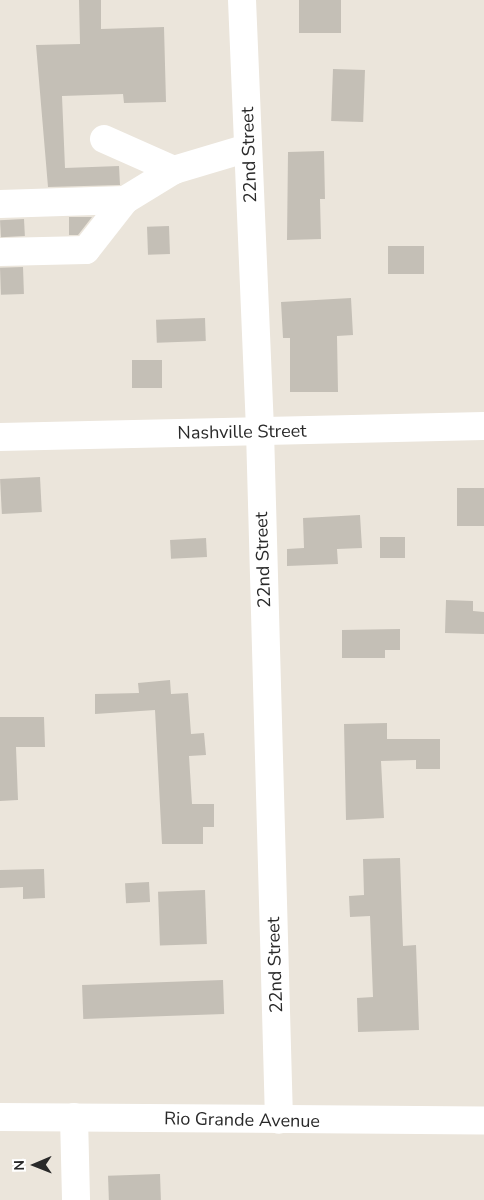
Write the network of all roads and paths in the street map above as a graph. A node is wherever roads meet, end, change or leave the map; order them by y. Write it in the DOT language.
graph roads {
  1 [pos="242,0"];
  2 [pos="104,139"];
  3 [pos="248,148"];
  4 [pos="174,170"];
  5 [pos="125,200"];
  6 [pos="0,204"];
  7 [pos="0,252"];
  8 [pos="484,426"];
  9 [pos="260,431"];
  10 [pos="0,437"];
  11 [pos="0,1117"];
  12 [pos="74,1118"];
  13 [pos="279,1120"];
  14 [pos="484,1120"];
  15 [pos="76,1200"];
  1 -- 3 [label="street, 22nd Street"];
  2 -- 4 [label="street"];
  3 -- 4 [label="street"];
  3 -- 9 [label="street, 22nd Street"];
  4 -- 5 [label="street"];
  5 -- 6 [label="street"];
  5 -- 7 [label="street"];
  8 -- 9 [label="street, Nashville Street"];
  9 -- 10 [label="street, Nashville Street"];
  9 -- 13 [label="street, 22nd Street"];
  11 -- 12 [label="street, Rio Grande Avenue"];
  12 -- 13 [label="street, Rio Grande Avenue"];
  12 -- 15 [label="street"];
  13 -- 14 [label="street, Rio Grande Avenue"];
}
